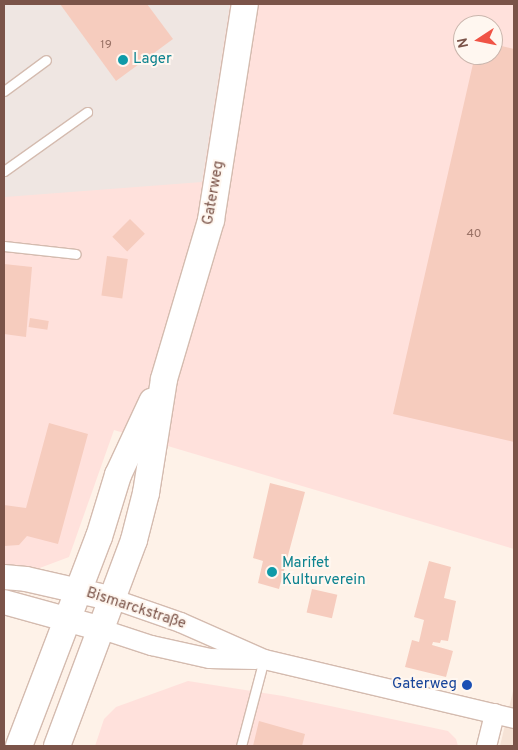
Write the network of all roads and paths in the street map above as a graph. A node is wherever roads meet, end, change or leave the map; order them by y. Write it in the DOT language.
graph roads {
  1 [pos="245,4"];
  2 [pos="46,60"];
  3 [pos="4,91"];
  4 [pos="87,112"];
  5 [pos="4,171"];
  6 [pos="4,246"];
  7 [pos="76,254"];
  8 [pos="164,378"];
  9 [pos="4,578"];
  10 [pos="78,590"];
  11 [pos="114,599"];
  12 [pos="4,602"];
  13 [pos="68,619"];
  14 [pos="102,630"];
  15 [pos="264,659"];
  16 [pos="494,713"];
  17 [pos="514,718"];
  18 [pos="19,746"];
  19 [pos="57,746"];
  20 [pos="241,746"];
  21 [pos="486,746"];
  1 -- 8 [label="main road, Gaterweg"];
  2 -- 3 [label="lane"];
  4 -- 5 [label="lane"];
  6 -- 7 [label="lane"];
  8 -- 10 [label="main road, Gaterweg"];
  8 -- 11 [label="main road, Gaterweg"];
  9 -- 10 [label="street, Bismarckstraße"];
  10 -- 11 [label="street, Bismarckstraße"];
  10 -- 13 [label="main road, Gaterweg"];
  11 -- 14 [label="main road, Gaterweg"];
  11 -- 15 [label="street, Bismarckstraße"];
  12 -- 13 [label="street, Bismarckstraße"];
  13 -- 14 [label="street, Bismarckstraße"];
  13 -- 18 [label="main road, Gaterweg"];
  14 -- 15 [label="street, Bismarckstraße"];
  14 -- 19 [label="main road, Gaterweg"];
  15 -- 16 [label="street, Bismarckstraße"];
  15 -- 20 [label="lane"];
  16 -- 17 [label="street, Bismarckstraße"];
  16 -- 21 [label="street"];
}
